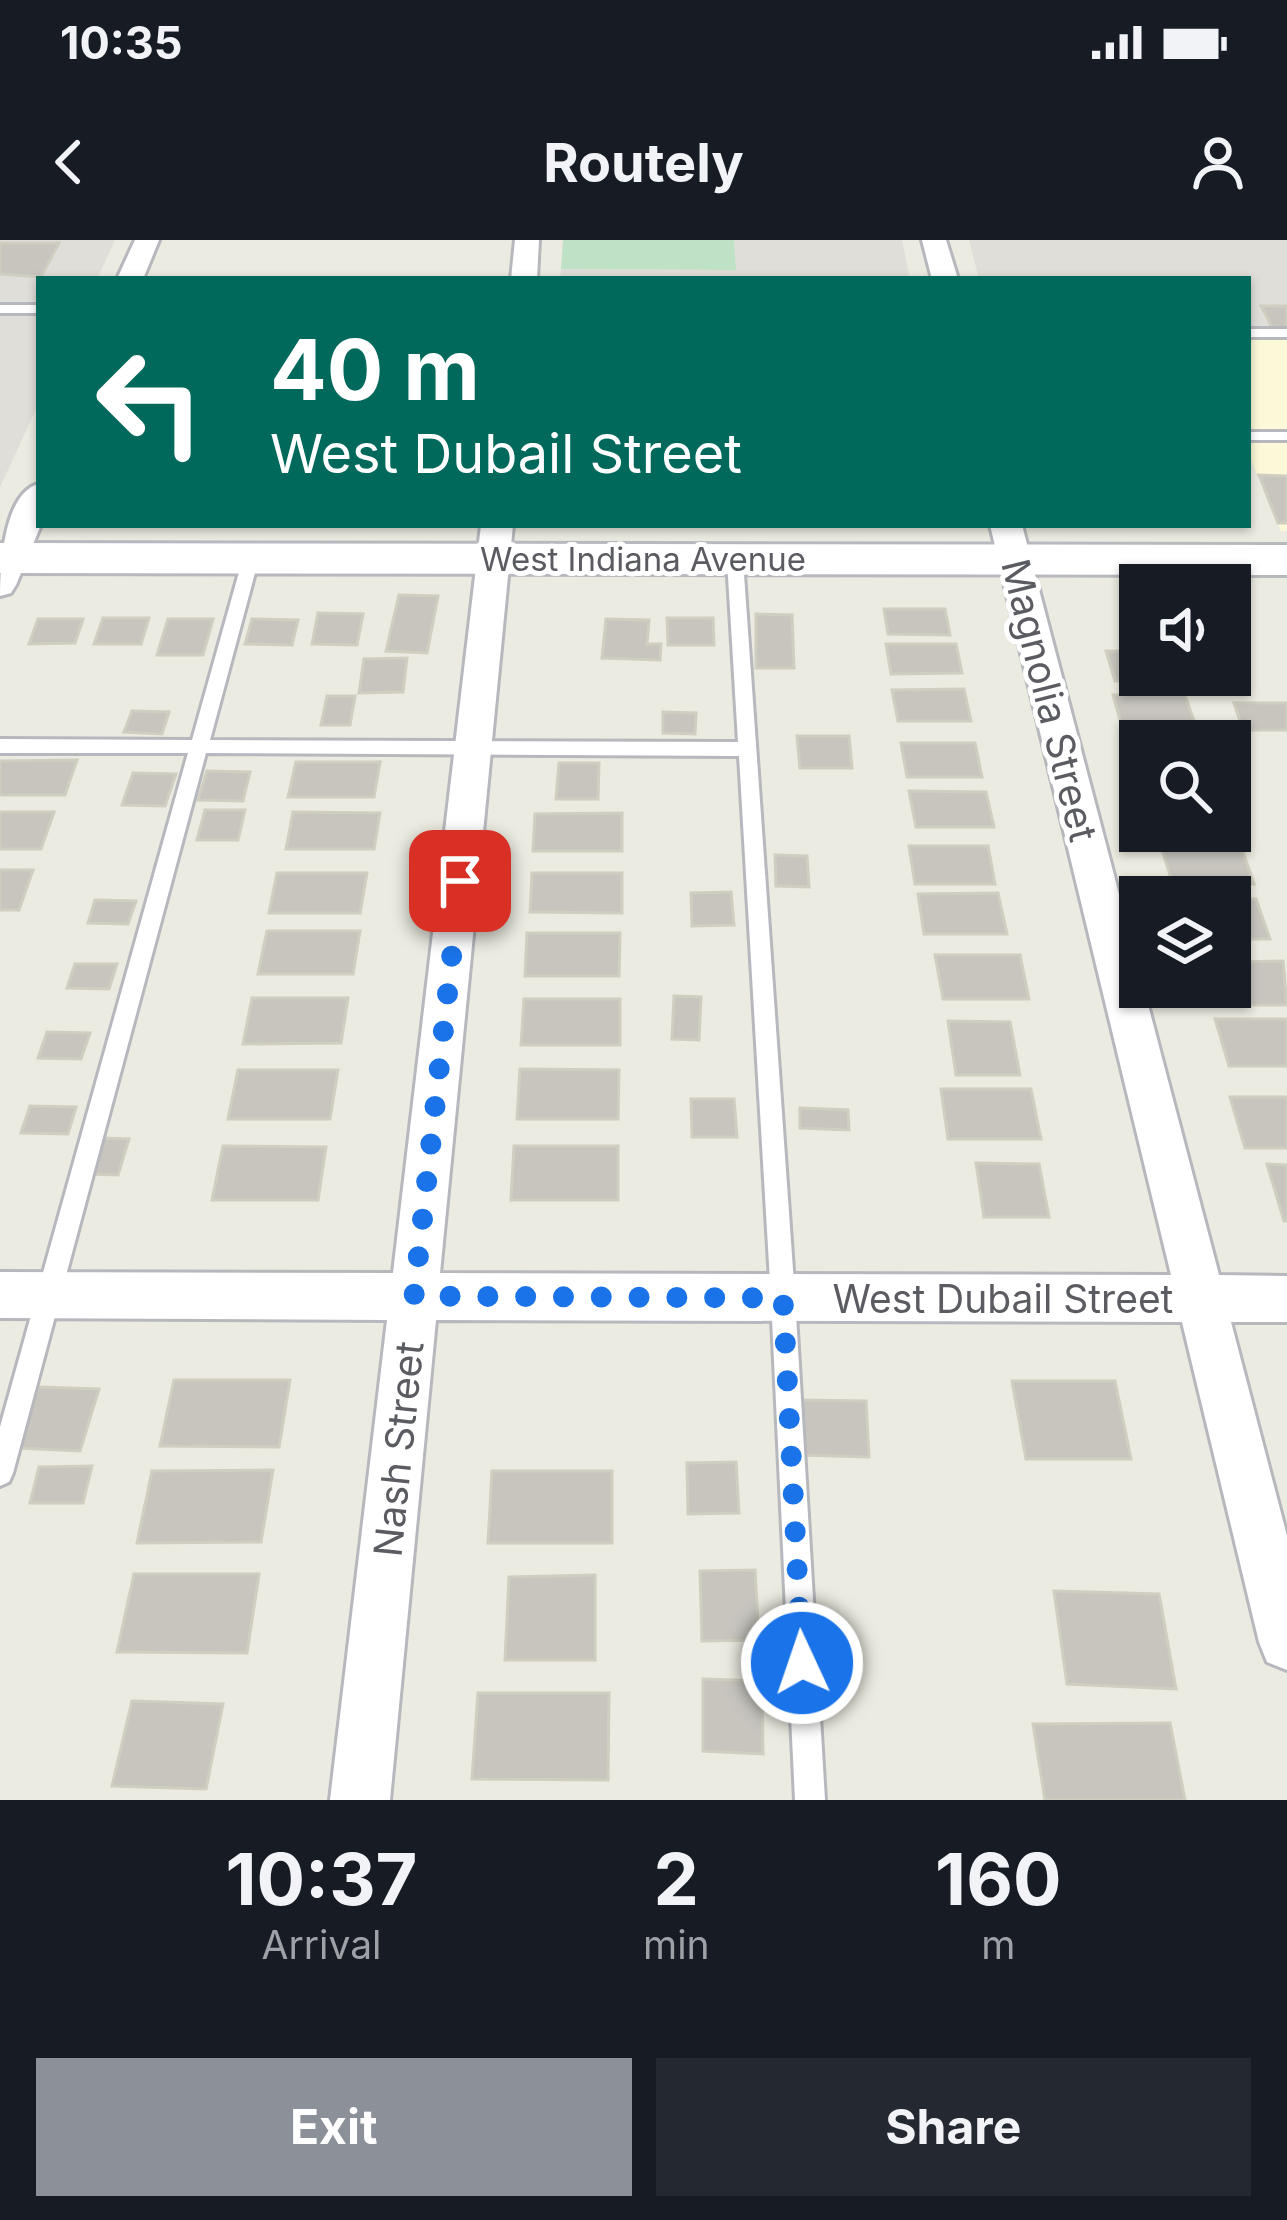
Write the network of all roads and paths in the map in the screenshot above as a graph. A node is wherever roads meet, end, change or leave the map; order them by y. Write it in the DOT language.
graph roads {
  1 [pos="147,240"];
  2 [pos="527,240"];
  3 [pos="934,240"];
  4 [pos="131,276"];
  5 [pos="524,276"];
  6 [pos="944,276"];
  7 [pos="0,309"];
  8 [pos="36,309"];
  9 [pos="1251,333"];
  10 [pos="1287,333"];
  11 [pos="1251,436"];
  12 [pos="1287,436"];
  13 [pos="36,499"];
  14 [pos="496,542"];
  15 [pos="1011,542"];
  16 [pos="251,558"];
  17 [pos="735,560"];
  18 [pos="1287,560"];
  19 [pos="4,567"];
  20 [pos="0,746"];
  21 [pos="200,747"];
  22 [pos="474,748"];
  23 [pos="746,749"];
  24 [pos="0,1295"];
  25 [pos="49,1296"];
  26 [pos="414,1296"];
  27 [pos="783,1298"];
  28 [pos="1200,1299"];
  29 [pos="1287,1299"];
  30 [pos="0,1473"];
  31 [pos="1287,1642"];
  32 [pos="360,1800"];
  33 [pos="810,1800"];
  1 -- 4 [label="street"];
  2 -- 5 [label="street"];
  3 -- 6 [label="street"];
  7 -- 8 [label="lane"];
  9 -- 10 [label="lane"];
  11 -- 12 [label="lane"];
  13 -- 19 [label="street"];
  14 -- 16 [label="street, West Indiana Avenue"];
  14 -- 17 [label="street, West Indiana Avenue"];
  14 -- 22 [label="street, Nash Street"];
  15 -- 17 [label="street, West Indiana Avenue"];
  15 -- 18 [label="street, West Indiana Avenue"];
  15 -- 28 [label="street, Magnolia Street"];
  16 -- 19 [label="street, West Indiana Avenue"];
  16 -- 21 [label="lane"];
  17 -- 23 [label="lane"];
  20 -- 21 [label="lane"];
  21 -- 22 [label="lane"];
  21 -- 25 [label="lane"];
  22 -- 23 [label="lane"];
  22 -- 26 [label="street, Nash Street"];
  23 -- 27 [label="lane"];
  24 -- 25 [label="street, West Dubail Street"];
  25 -- 26 [label="street, West Dubail Street"];
  25 -- 30 [label="lane"];
  26 -- 27 [label="street, West Dubail Street"];
  26 -- 32 [label="street, Nash Street"];
  27 -- 28 [label="street, West Dubail Street"];
  27 -- 33 [label="lane"];
  28 -- 29 [label="street, West Dubail Street"];
  28 -- 31 [label="street, Magnolia Street"];
}
